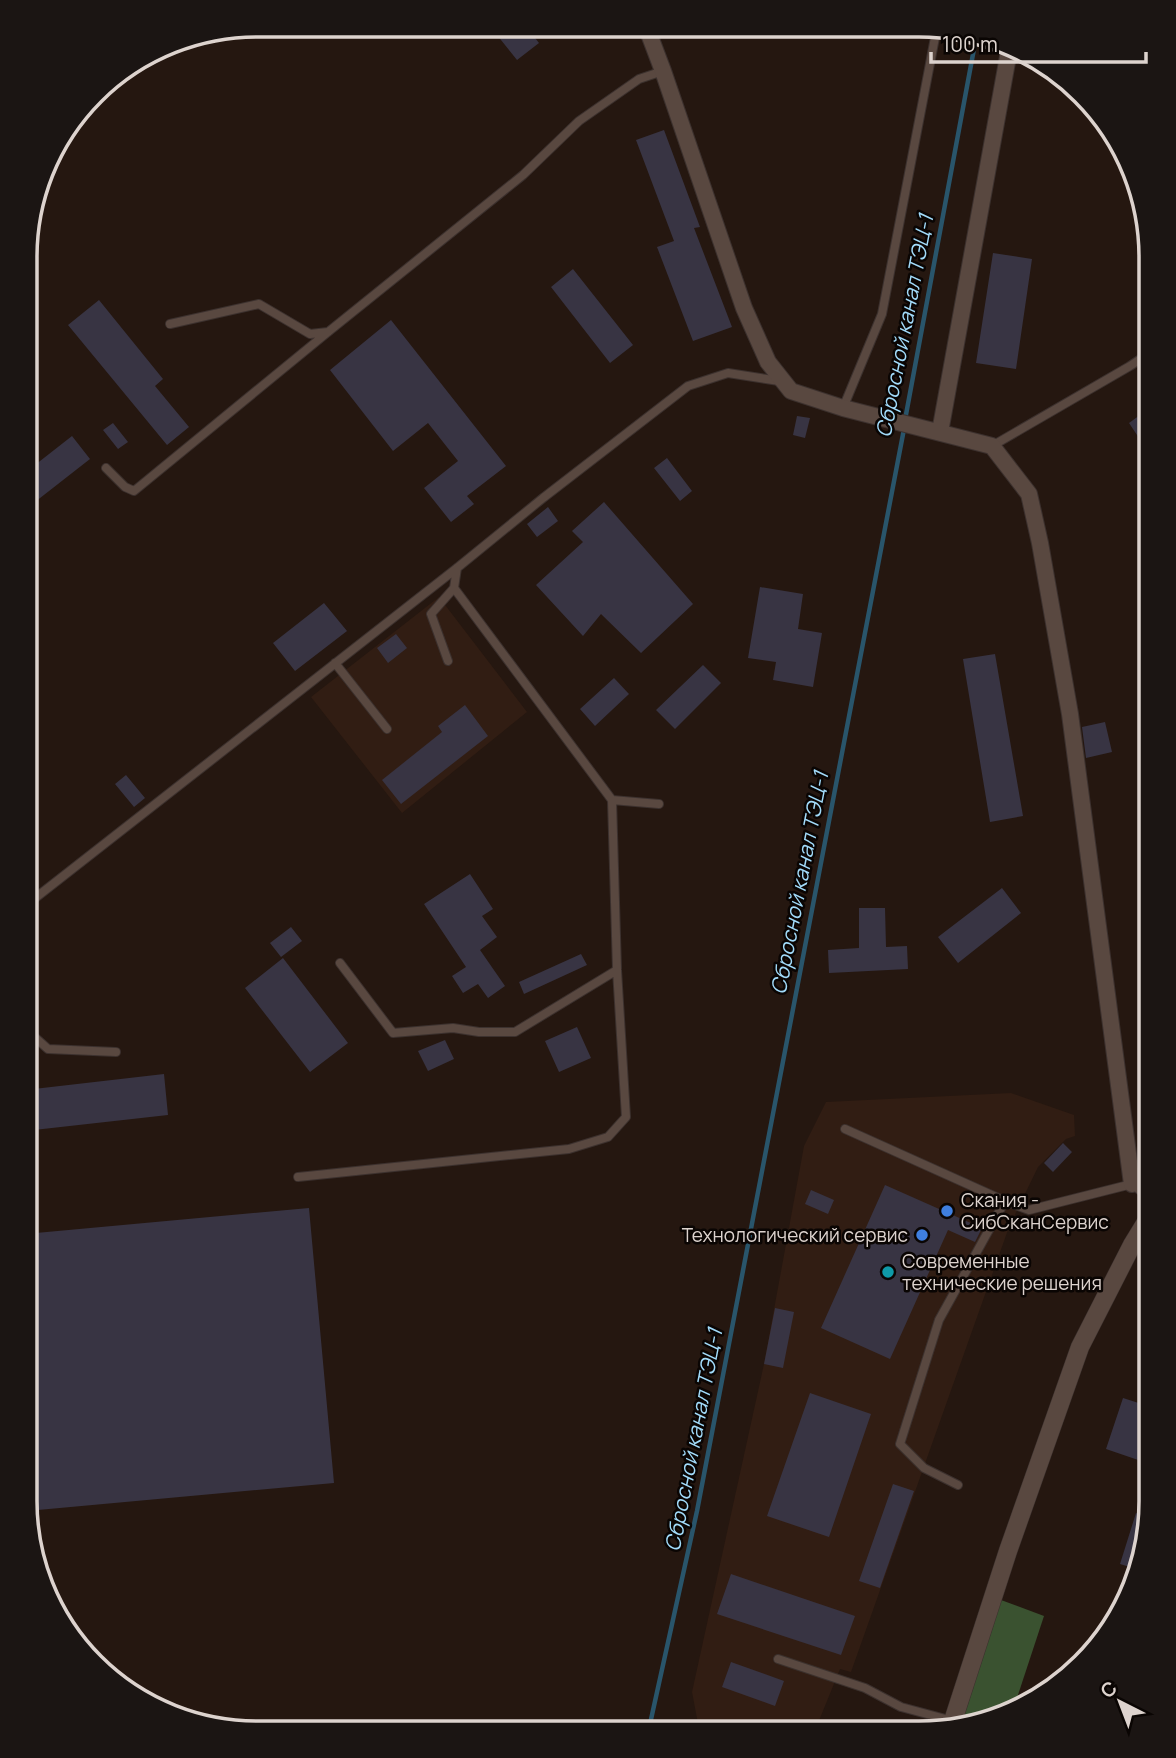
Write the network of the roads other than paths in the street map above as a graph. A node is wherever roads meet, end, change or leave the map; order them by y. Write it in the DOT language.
graph roads {
  1 [pos="650,37"];
  2 [pos="935,38"];
  3 [pos="1008,56"];
  4 [pos="663,71"];
  5 [pos="170,324"];
  6 [pos="328,331"];
  7 [pos="1139,361"];
  8 [pos="782,381"];
  9 [pos="843,408"];
  10 [pos="933,431"];
  11 [pos="992,446"];
  12 [pos="106,468"];
  13 [pos="457,568"];
  14 [pos="454,588"];
  15 [pos="448,661"];
  16 [pos="335,663"];
  17 [pos="387,729"];
  18 [pos="612,800"];
  19 [pos="659,804"];
  20 [pos="37,897"];
  21 [pos="340,964"];
  22 [pos="617,970"];
  23 [pos="37,1039"];
  24 [pos="116,1052"];
  25 [pos="845,1129"];
  26 [pos="298,1177"];
  27 [pos="1132,1184"];
  28 [pos="1139,1190"];
  29 [pos="1005,1201"];
  30 [pos="1139,1234"];
  31 [pos="958,1485"];
  32 [pos="778,1659"];
  33 [pos="954,1718"];
  34 [pos="940,1720"];
  1 -- 4 [label="street"];
  2 -- 9 [label="lane"];
  3 -- 10 [label="street"];
  4 -- 6 [label="lane"];
  4 -- 8 [label="street"];
  5 -- 6 [label="lane"];
  6 -- 12 [label="lane"];
  7 -- 11 [label="lane"];
  8 -- 9 [label="street"];
  8 -- 13 [label="lane"];
  9 -- 10 [label="street"];
  10 -- 11 [label="street"];
  11 -- 27 [label="street"];
  13 -- 14 [label="lane"];
  13 -- 16 [label="lane"];
  14 -- 15 [label="lane"];
  14 -- 18 [label="lane"];
  16 -- 17 [label="lane"];
  16 -- 20 [label="lane"];
  18 -- 19 [label="lane"];
  18 -- 22 [label="lane"];
  21 -- 22 [label="lane"];
  22 -- 26 [label="lane"];
  23 -- 24 [label="lane"];
  25 -- 29 [label="lane"];
  27 -- 28 [label="lane"];
  27 -- 29 [label="lane"];
  29 -- 31 [label="lane"];
  30 -- 33 [label="main road"];
  32 -- 34 [label="lane"];
}
